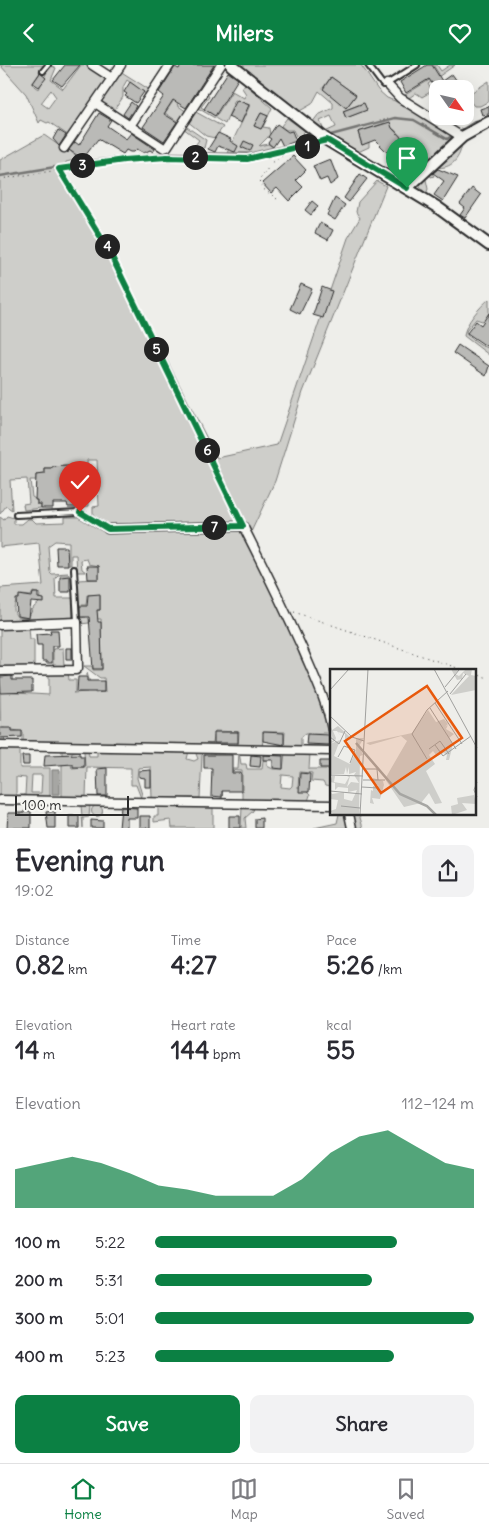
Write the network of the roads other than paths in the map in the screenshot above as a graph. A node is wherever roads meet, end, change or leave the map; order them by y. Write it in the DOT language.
graph roads {
  1 [pos="48,65"];
  2 [pos="92,65"];
  3 [pos="121,65"];
  4 [pos="170,65"];
  5 [pos="220,65"];
  6 [pos="231,65"];
  7 [pos="368,65"];
  8 [pos="417,65"];
  9 [pos="43,71"];
  10 [pos="112,78"];
  11 [pos="387,84"];
  12 [pos="95,103"];
  13 [pos="489,122"];
  14 [pos="130,126"];
  15 [pos="462,137"];
  16 [pos="64,148"];
  17 [pos="407,188"];
  18 [pos="489,245"];
  19 [pos="16,515"];
  20 [pos="108,529"];
  21 [pos="74,569"];
  22 [pos="77,622"];
  23 [pos="0,625"];
  24 [pos="0,671"];
  25 [pos="330,723"];
  26 [pos="0,745"];
  27 [pos="330,751"];
  28 [pos="0,800"];
  29 [pos="330,805"];
  1 -- 9 [label="lane"];
  2 -- 10 [label="street"];
  3 -- 10 [label="street"];
  4 -- 14 [label="street"];
  5 -- 14 [label="street"];
  6 -- 17 [label="street"];
  7 -- 11 [label="lane"];
  8 -- 11 [label="lane"];
  10 -- 12 [label="street"];
  11 -- 15 [label="street"];
  12 -- 14 [label="street"];
  12 -- 16 [label="street"];
  13 -- 15 [label="street"];
  15 -- 17 [label="street"];
  17 -- 18 [label="street"];
  19 -- 20 [label="lane"];
  20 -- 25 [label="street"];
  21 -- 22 [label="lane"];
  22 -- 23 [label="street"];
  22 -- 24 [label="street"];
  26 -- 27 [label="street"];
  28 -- 29 [label="street"];
}
